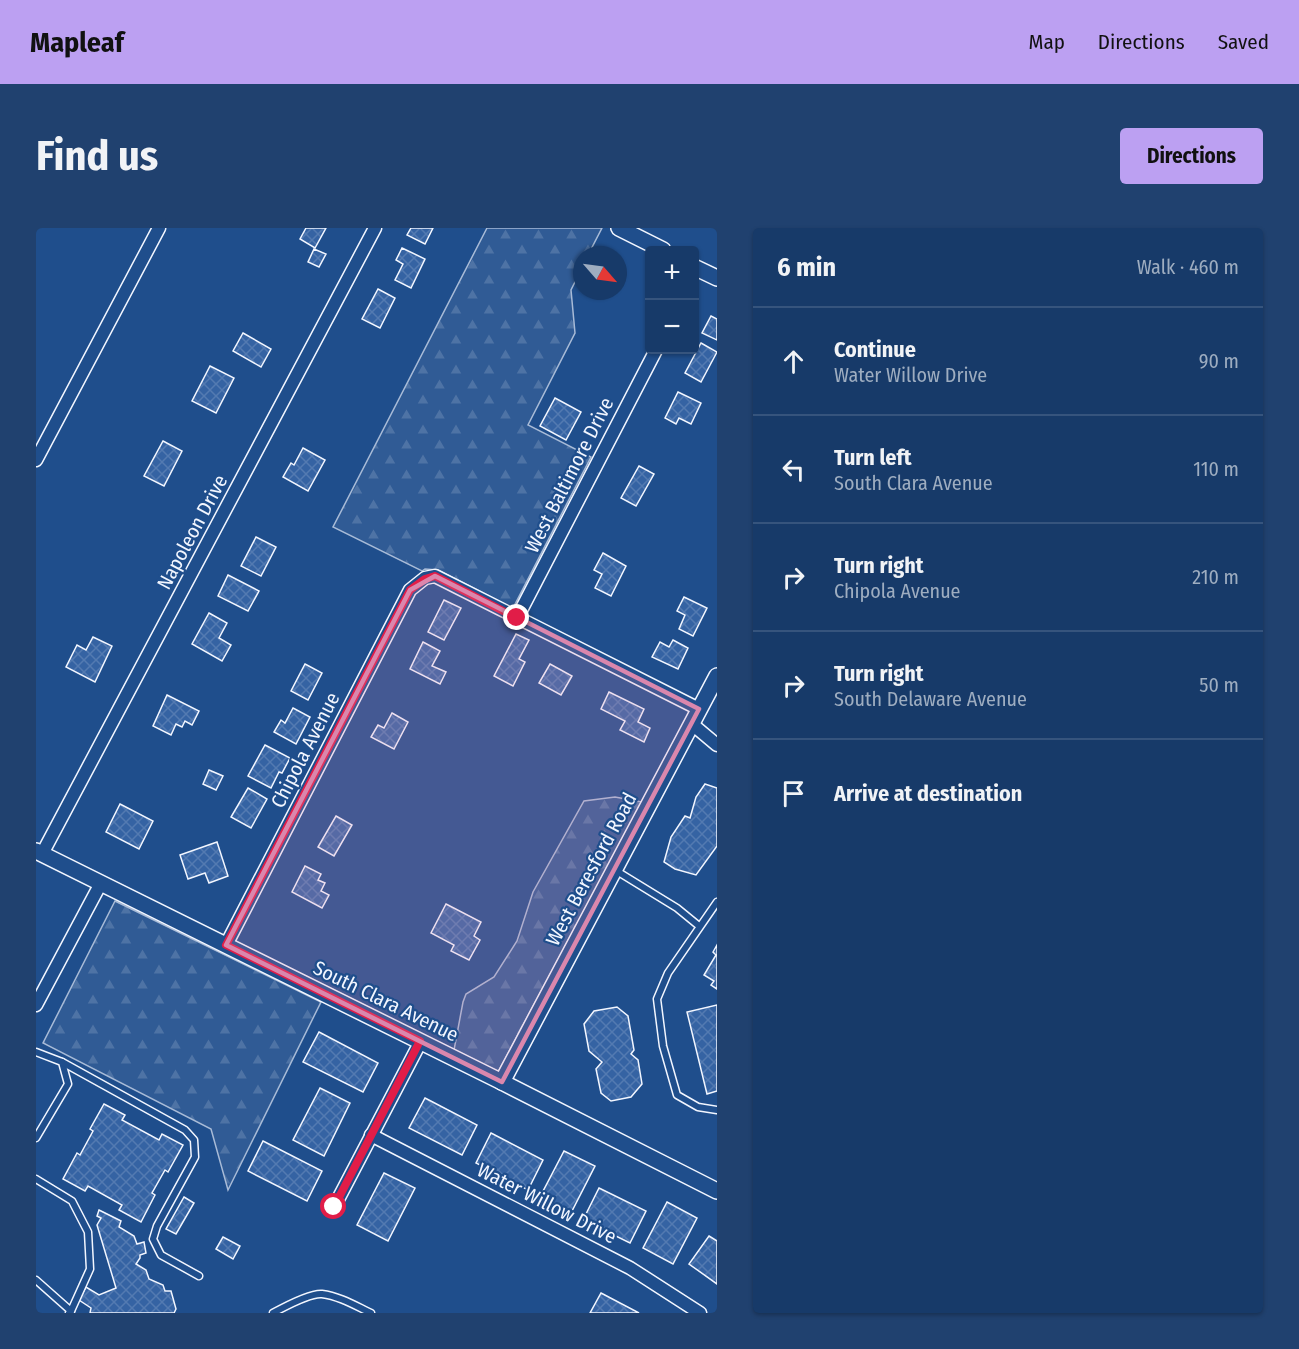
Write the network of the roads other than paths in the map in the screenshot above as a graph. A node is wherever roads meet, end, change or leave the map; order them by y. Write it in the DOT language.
graph roads {
  1 [pos="159,228"];
  2 [pos="375,228"];
  3 [pos="619,228"];
  4 [pos="655,246"];
  5 [pos="699,271"];
  6 [pos="717,278"];
  7 [pos="654,354"];
  8 [pos="36,460"];
  9 [pos="517,618"];
  10 [pos="717,675"];
  11 [pos="699,709"];
  12 [pos="692,724"];
  13 [pos="717,745"];
  14 [pos="39,853"];
  15 [pos="614,870"];
  16 [pos="101,883"];
  17 [pos="717,902"];
  18 [pos="699,926"];
  19 [pos="226,945"];
  20 [pos="36,1005"];
  21 [pos="420,1041"];
  22 [pos="36,1052"];
  23 [pos="62,1062"];
  24 [pos="502,1082"];
  25 [pos="717,1110"];
  26 [pos="372,1135"];
  27 [pos="36,1138"];
  28 [pos="36,1179"];
  29 [pos="717,1191"];
  30 [pos="334,1207"];
  31 [pos="199,1275"];
  32 [pos="36,1280"];
  33 [pos="70,1312"];
  34 [pos="273,1313"];
  35 [pos="371,1313"];
  36 [pos="700,1313"];
  1 -- 8 [label="street"];
  2 -- 14 [label="street, Napoleon Drive"];
  3 -- 4 [label="street"];
  5 -- 6 [label="street"];
  7 -- 9 [label="street, West Baltimore Drive"];
  9 -- 11 [label="street"];
  9 -- 19 [label="street, Chipola Avenue"];
  10 -- 11 [label="street, West Beresford Road"];
  11 -- 12 [label="street, West Beresford Road"];
  12 -- 13 [label="street"];
  12 -- 15 [label="street, West Beresford Road"];
  14 -- 16 [label="street, South Clara Avenue"];
  15 -- 18 [label="lane"];
  15 -- 24 [label="street, West Beresford Road"];
  16 -- 19 [label="street, South Clara Avenue"];
  16 -- 20 [label="street"];
  17 -- 18 [label="lane"];
  18 -- 25 [label="lane"];
  19 -- 21 [label="street, South Clara Avenue"];
  21 -- 24 [label="street, South Clara Avenue"];
  21 -- 26 [label="street"];
  22 -- 23 [label="lane"];
  23 -- 27 [label="lane"];
  23 -- 31 [label="lane"];
  24 -- 29 [label="street, South Clara Avenue"];
  26 -- 30 [label="street"];
  26 -- 36 [label="street, Water Willow Drive"];
  28 -- 33 [label="lane"];
  32 -- 33 [label="lane"];
  34 -- 35 [label="lane"];
}
